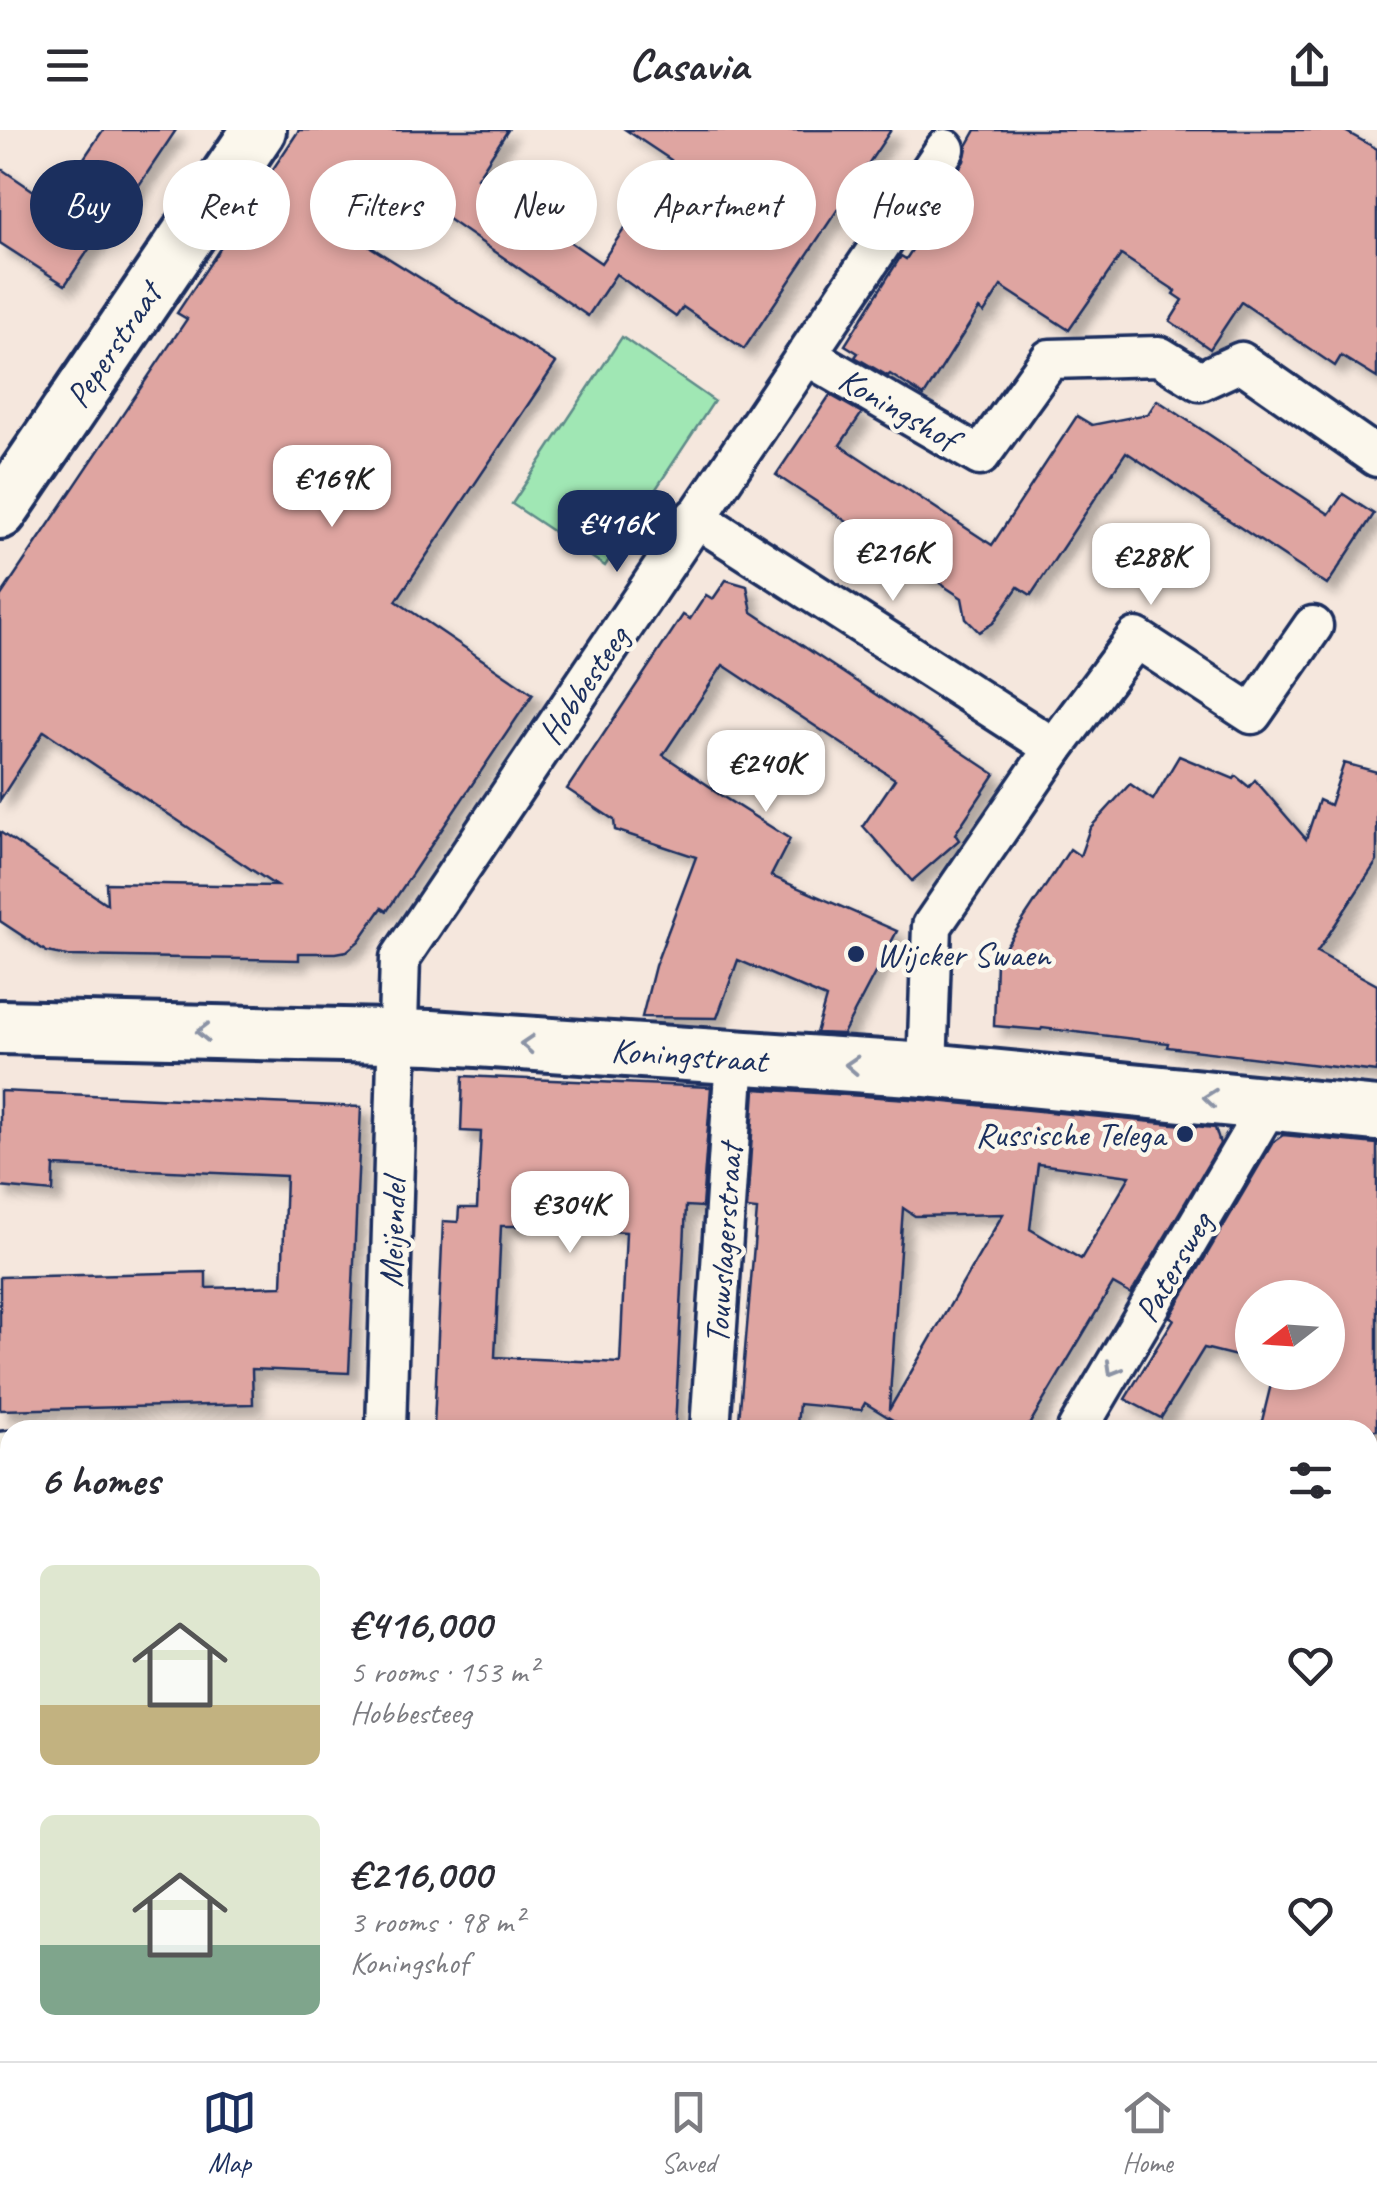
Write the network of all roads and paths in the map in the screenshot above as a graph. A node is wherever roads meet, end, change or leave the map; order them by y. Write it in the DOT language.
graph roads {
  1 [pos="259,130"];
  2 [pos="945,149"];
  3 [pos="808,356"];
  4 [pos="1377,457"];
  5 [pos="0,512"];
  6 [pos="696,518"];
  7 [pos="1313,626"];
  8 [pos="1054,748"];
  9 [pos="0,1027"];
  10 [pos="398,1036"];
  11 [pos="736,1058"];
  12 [pos="928,1070"];
  13 [pos="1269,1104"];
  14 [pos="1377,1114"];
  15 [pos="386,1420"];
  16 [pos="711,1420"];
  17 [pos="1084,1420"];
  1 -- 5 [label="street, Peperstraat"];
  2 -- 3 [label="street, Hobbesteeg"];
  3 -- 4 [label="street, Koningshof"];
  3 -- 6 [label="street, Hobbesteeg"];
  6 -- 8 [label="street"];
  6 -- 10 [label="street, Hobbesteeg"];
  7 -- 8 [label="street"];
  8 -- 12 [label="street"];
  10 -- 9 [label="street, Koningstraat, one-way"];
  11 -- 10 [label="street, Koningstraat, one-way"];
  10 -- 15 [label="street, Meijendel"];
  12 -- 11 [label="street, Koningstraat, one-way"];
  11 -- 16 [label="street, Touwslagerstraat"];
  13 -- 12 [label="street, Koningstraat, one-way"];
  13 -- 14 [label="street, Koningstraat"];
  13 -- 17 [label="street, Patersweg, one-way"];
}
